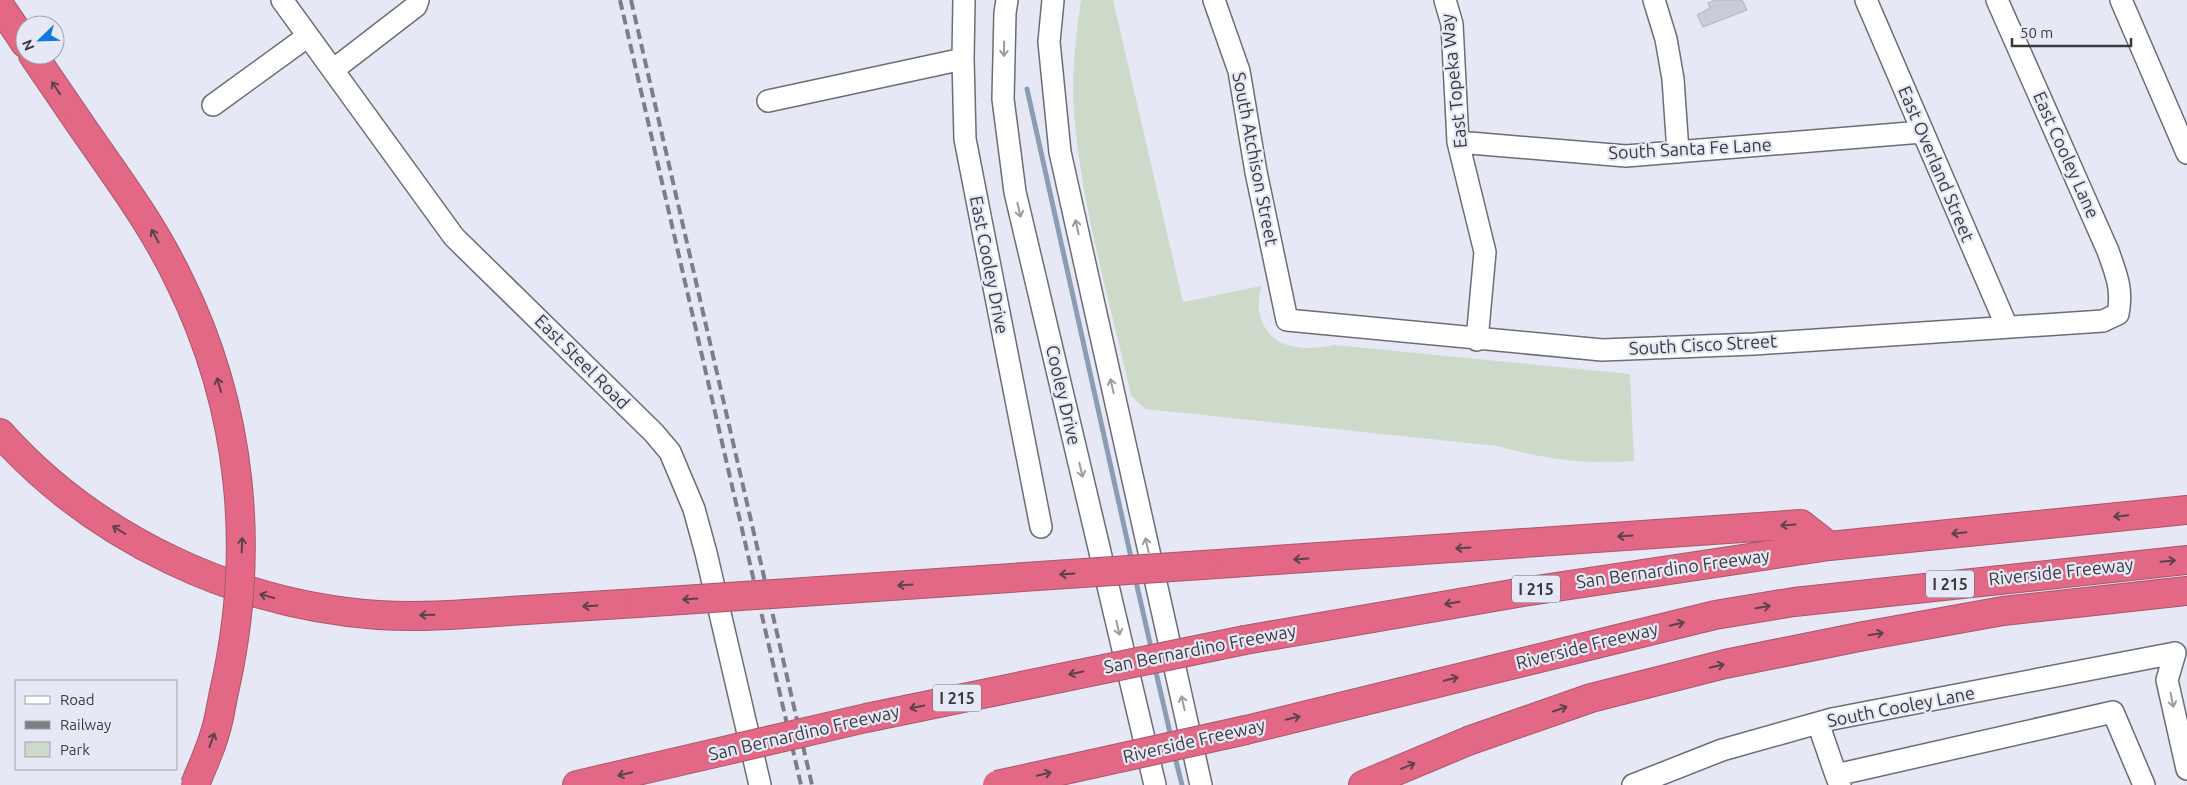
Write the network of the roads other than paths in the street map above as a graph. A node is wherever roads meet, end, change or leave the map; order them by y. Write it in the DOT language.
graph roads {
  1 [pos="418,0"];
  2 [pos="964,0"];
  3 [pos="1007,0"];
  4 [pos="1053,0"];
  5 [pos="1214,0"];
  6 [pos="1445,0"];
  7 [pos="1654,0"];
  8 [pos="1866,0"];
  9 [pos="1997,0"];
  10 [pos="2121,0"];
  11 [pos="289,3"];
  12 [pos="0,6"];
  13 [pos="15,28"];
  14 [pos="308,36"];
  15 [pos="963,59"];
  16 [pos="40,65"];
  17 [pos="332,70"];
  18 [pos="768,101"];
  19 [pos="213,105"];
  20 [pos="1922,132"];
  21 [pos="1458,142"];
  22 [pos="1678,152"];
  23 [pos="2187,153"];
  24 [pos="2118,314"];
  25 [pos="1287,320"];
  26 [pos="2007,327"];
  27 [pos="1477,340"];
  28 [pos="0,433"];
  29 [pos="2187,510"];
  30 [pos="1041,527"];
  31 [pos="1829,546"];
  32 [pos="2187,560"];
  33 [pos="2187,592"];
  34 [pos="2181,657"];
  35 [pos="1818,723"];
  36 [pos="2187,769"];
  37 [pos="1838,780"];
  38 [pos="195,785"];
  39 [pos="577,785"];
  40 [pos="760,785"];
  41 [pos="997,785"];
  42 [pos="1155,785"];
  43 [pos="1201,785"];
  44 [pos="1363,785"];
  45 [pos="1633,785"];
  46 [pos="2144,785"];
  1 -- 17 [label="street"];
  2 -- 15 [label="street, East Cooley Drive"];
  3 -- 42 [label="street, Cooley Drive, one-way"];
  43 -- 4 [label="street, one-way"];
  5 -- 25 [label="street, South Atchison Street"];
  6 -- 21 [label="street, East Topeka Way"];
  7 -- 22 [label="street"];
  8 -- 20 [label="street, East Overland Street"];
  9 -- 24 [label="street, East Cooley Lane"];
  10 -- 23 [label="street"];
  11 -- 14 [label="street, East Steel Road"];
  12 -- 13 [label="highway"];
  14 -- 17 [label="street, East Steel Road"];
  14 -- 19 [label="street"];
  15 -- 18 [label="street"];
  15 -- 30 [label="street, East Cooley Drive"];
  38 -- 16 [label="highway, one-way, bridge"];
  17 -- 40 [label="street, East Steel Road"];
  20 -- 22 [label="street, South Santa Fe Lane"];
  20 -- 26 [label="street, East Overland Street"];
  21 -- 22 [label="street, South Santa Fe Lane"];
  21 -- 27 [label="street, East Topeka Way"];
  24 -- 26 [label="street, South Cisco Street"];
  25 -- 27 [label="street, South Cisco Street"];
  26 -- 27 [label="street, South Cisco Street"];
  31 -- 28 [label="highway, one-way, bridge"];
  29 -- 31 [label="highway, I 215, one-way"];
  31 -- 39 [label="highway, San Bernardino Freeway / I 215, one-way, bridge"];
  41 -- 32 [label="highway, Riverside Freeway / I 215, one-way, bridge"];
  44 -- 33 [label="highway, one-way"];
  34 -- 35 [label="street, South Cooley Lane"];
  34 -- 36 [label="street, one-way"];
  35 -- 37 [label="street"];
  35 -- 45 [label="street, South Cooley Lane"];
  37 -- 46 [label="street"];
}
